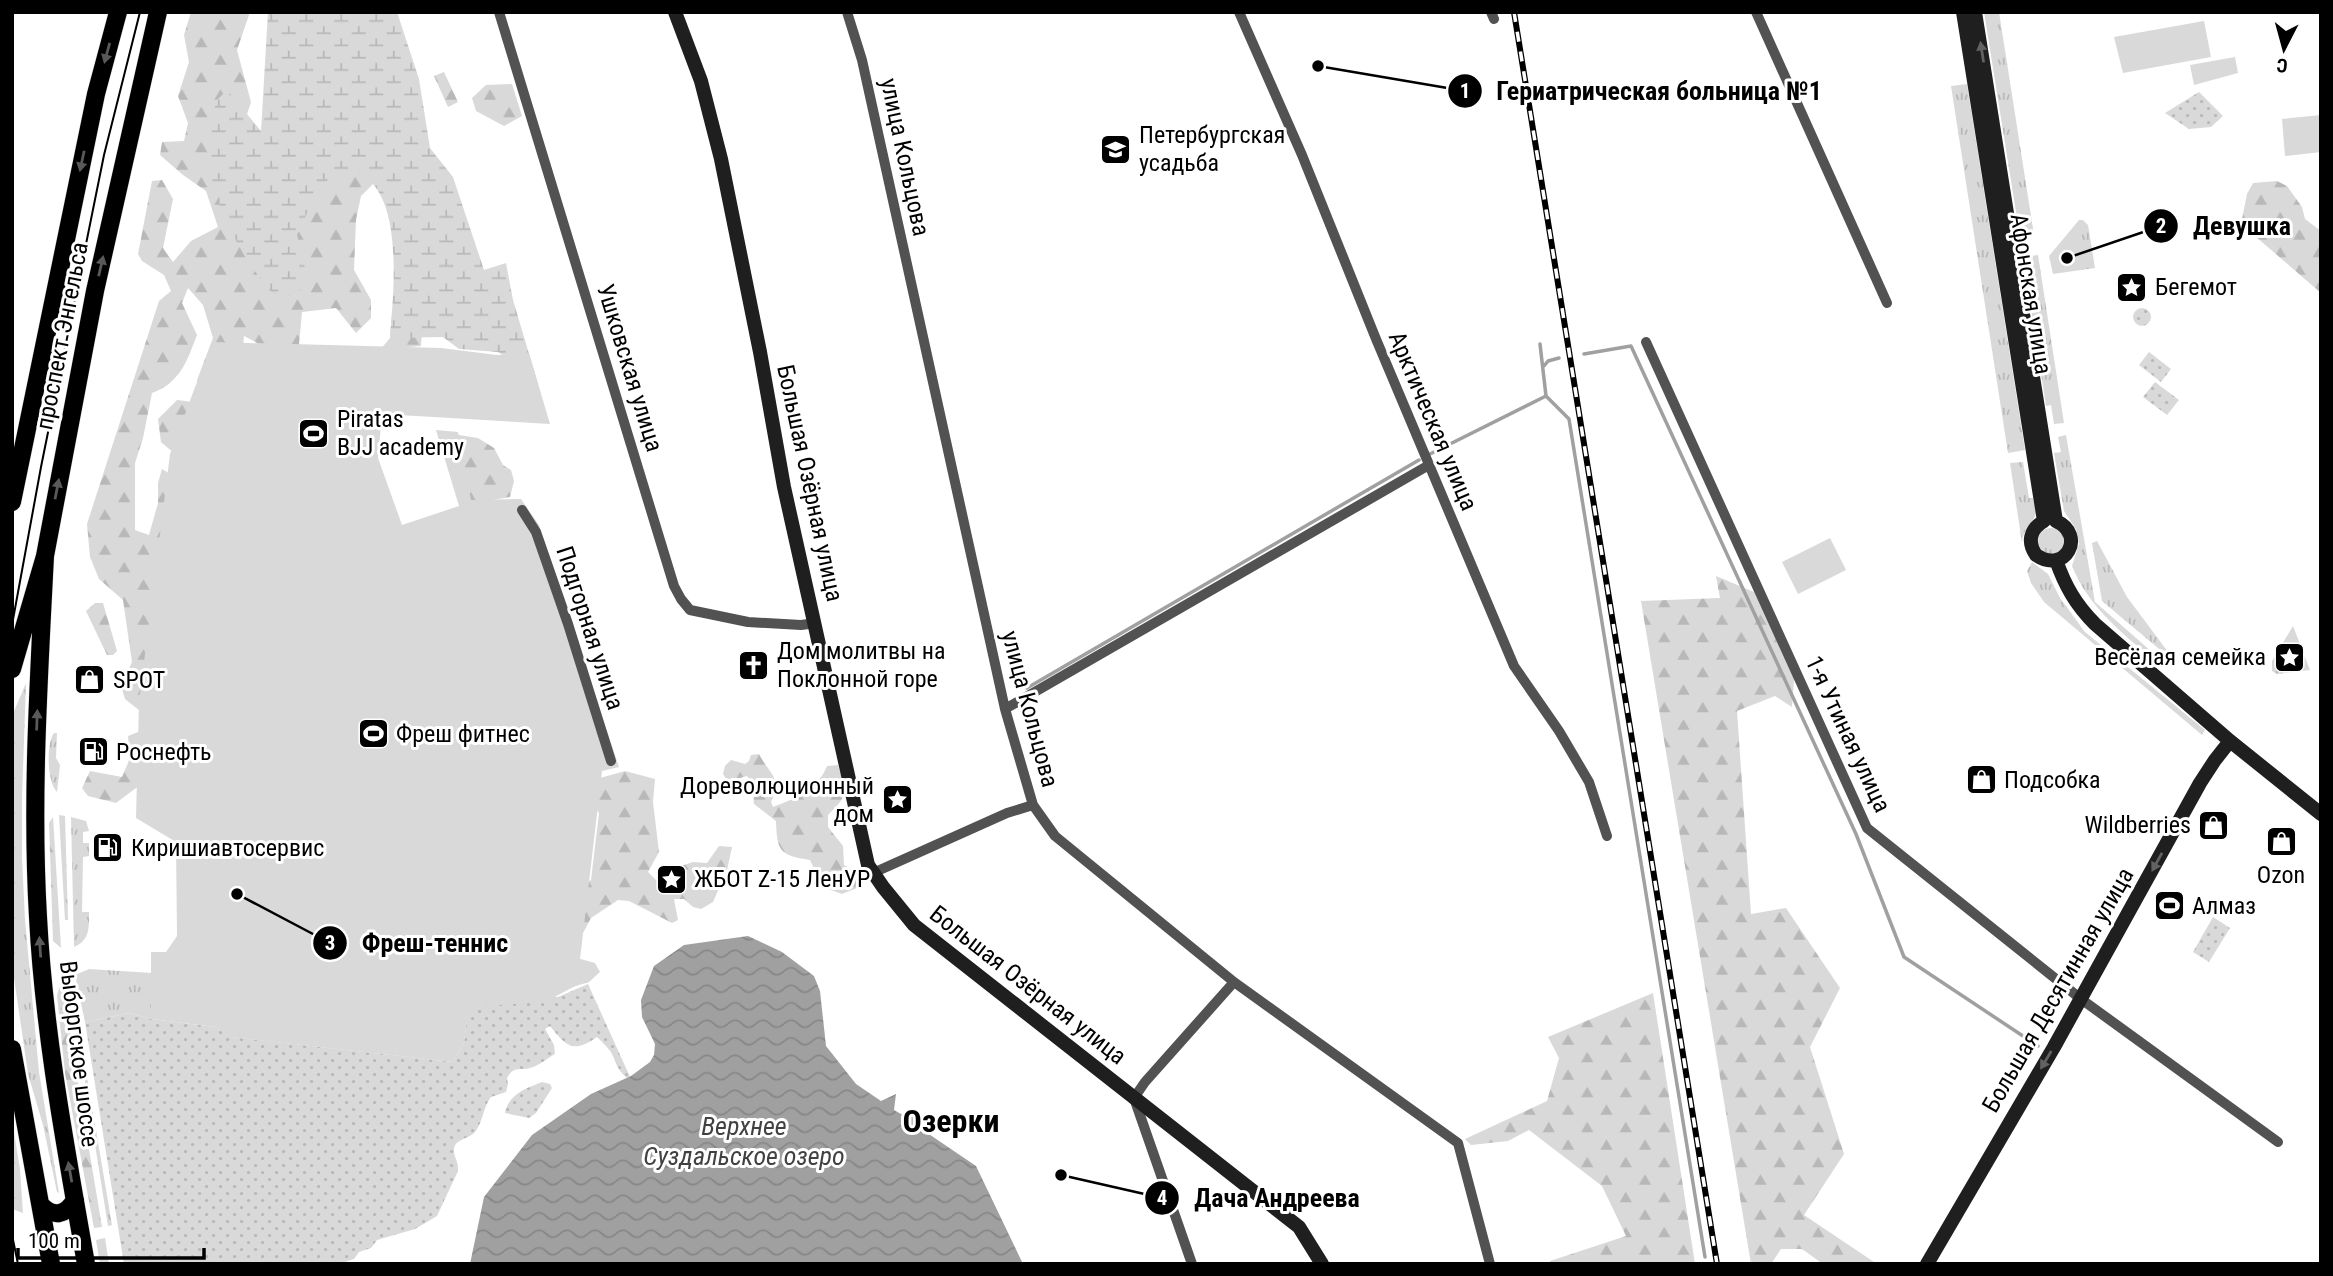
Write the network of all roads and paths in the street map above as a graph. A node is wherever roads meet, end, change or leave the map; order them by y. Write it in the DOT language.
graph roads {
  1 [pos="118,12"];
  2 [pos="158,12"];
  3 [pos="499,12"];
  4 [pos="675,12"];
  5 [pos="847,12"];
  6 [pos="1239,12"];
  7 [pos="1756,12"];
  8 [pos="1963,12"];
  9 [pos="1975,12"];
  10 [pos="1887,303"];
  11 [pos="1646,342"];
  12 [pos="1429,465"];
  13 [pos="12,502"];
  14 [pos="522,510"];
  15 [pos="2050,521"];
  16 [pos="45,556"];
  17 [pos="2056,560"];
  18 [pos="816,623"];
  19 [pos="12,669"];
  20 [pos="1005,709"];
  21 [pos="2231,741"];
  22 [pos="611,761"];
  23 [pos="1033,805"];
  24 [pos="2321,814"];
  25 [pos="1606,836"];
  26 [pos="873,873"];
  27 [pos="1234,982"];
  28 [pos="2081,999"];
  29 [pos="12,1049"];
  30 [pos="1134,1098"];
  31 [pos="2278,1142"];
  32 [pos="75,1200"];
  33 [pos="40,1204"];
  34 [pos="51,1264"];
  35 [pos="86,1264"];
  36 [pos="1192,1264"];
  37 [pos="1322,1264"];
  38 [pos="1490,1264"];
  39 [pos="1927,1264"];
  1 -- 13 [label="main road, проспект Энгельса, one-way"];
  16 -- 2 [label="main road, проспект Энгельса, one-way"];
  3 -- 18 [label="street, Ушковская улица"];
  4 -- 18 [label="street, Большая Озёрная улица"];
  5 -- 20 [label="street, улица Кольцова"];
  6 -- 12 [label="street, Арктическая улица"];
  7 -- 10 [label="street"];
  8 -- 15 [label="street, Афонская улица"];
  15 -- 9 [label="street, Афонская улица, one-way"];
  11 -- 28 [label="street, 1-я Утиная улица"];
  12 -- 20 [label="street"];
  12 -- 25 [label="street, Арктическая улица"];
  14 -- 22 [label="street, Подгорная улица"];
  15 -- 17 [label="street, Афонская улица"];
  15 -- 17 [label="street"];
  16 -- 19 [label="main road, проспект Энгельса"];
  32 -- 16 [label="main road, Выборгское шоссе, one-way"];
  17 -- 21 [label="street"];
  18 -- 26 [label="street, Большая Озёрная улица"];
  20 -- 23 [label="street, улица Кольцова"];
  21 -- 24 [label="street"];
  21 -- 28 [label="street, Большая Десятинная улица, one-way"];
  23 -- 26 [label="street"];
  23 -- 27 [label="street, улица Кольцова"];
  26 -- 30 [label="street, Большая Озёрная улица"];
  27 -- 30 [label="street"];
  27 -- 38 [label="street, улица Кольцова"];
  28 -- 31 [label="street, 1-я Утиная улица"];
  28 -- 39 [label="street, Большая Десятинная улица, one-way"];
  29 -- 33 [label="main road"];
  30 -- 36 [label="street"];
  30 -- 37 [label="street, Большая Озёрная улица"];
  32 -- 33 [label="main road"];
  32 -- 35 [label="main road, Выборгское шоссе"];
  33 -- 34 [label="main road"];
}
